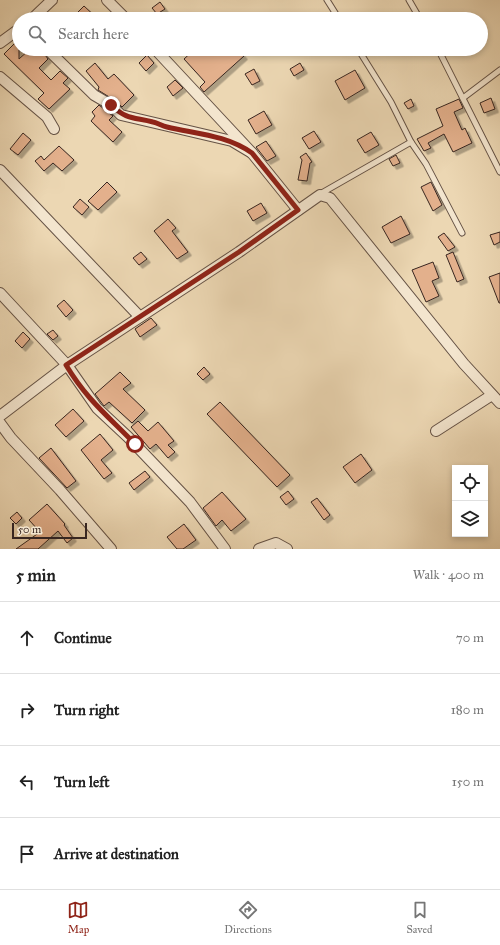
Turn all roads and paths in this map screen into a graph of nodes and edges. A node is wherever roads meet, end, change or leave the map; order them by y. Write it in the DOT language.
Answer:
graph roads {
  1 [pos="52,0"];
  2 [pos="107,0"];
  3 [pos="327,0"];
  4 [pos="409,0"];
  5 [pos="39,12"];
  6 [pos="119,12"];
  7 [pos="335,12"];
  8 [pos="416,12"];
  9 [pos="12,34"];
  10 [pos="0,43"];
  11 [pos="54,56"];
  12 [pos="162,56"];
  13 [pos="362,56"];
  14 [pos="442,56"];
  15 [pos="500,70"];
  16 [pos="0,77"];
  17 [pos="463,98"];
  18 [pos="54,129"];
  19 [pos="411,142"];
  20 [pos="252,153"];
  21 [pos="0,170"];
  22 [pos="500,172"];
  23 [pos="315,197"];
  24 [pos="298,210"];
  25 [pos="462,233"];
  26 [pos="0,293"];
  27 [pos="140,317"];
  28 [pos="66,365"];
  29 [pos="492,395"];
  30 [pos="500,403"];
  31 [pos="0,416"];
  32 [pos="0,423"];
  33 [pos="436,431"];
  34 [pos="111,549"];
  35 [pos="225,549"];
  36 [pos="260,549"];
  37 [pos="287,549"];
  1 -- 5 [label="street"];
  2 -- 6 [label="street"];
  3 -- 7 [label="lane"];
  4 -- 8 [label="lane"];
  9 -- 10 [label="street"];
  11 -- 20 [label="street"];
  12 -- 20 [label="street"];
  13 -- 19 [label="lane"];
  14 -- 17 [label="lane"];
  15 -- 17 [label="lane"];
  16 -- 18 [label="street"];
  17 -- 22 [label="lane"];
  19 -- 23 [label="lane"];
  19 -- 25 [label="lane"];
  20 -- 24 [label="street"];
  21 -- 27 [label="street"];
  23 -- 24 [label="street"];
  23 -- 29 [label="street"];
  24 -- 27 [label="street"];
  26 -- 28 [label="street"];
  27 -- 28 [label="street"];
  28 -- 31 [label="street"];
  28 -- 35 [label="street"];
  29 -- 30 [label="street"];
  29 -- 33 [label="street"];
  32 -- 34 [label="street"];
  36 -- 37 [label="street"];
}
